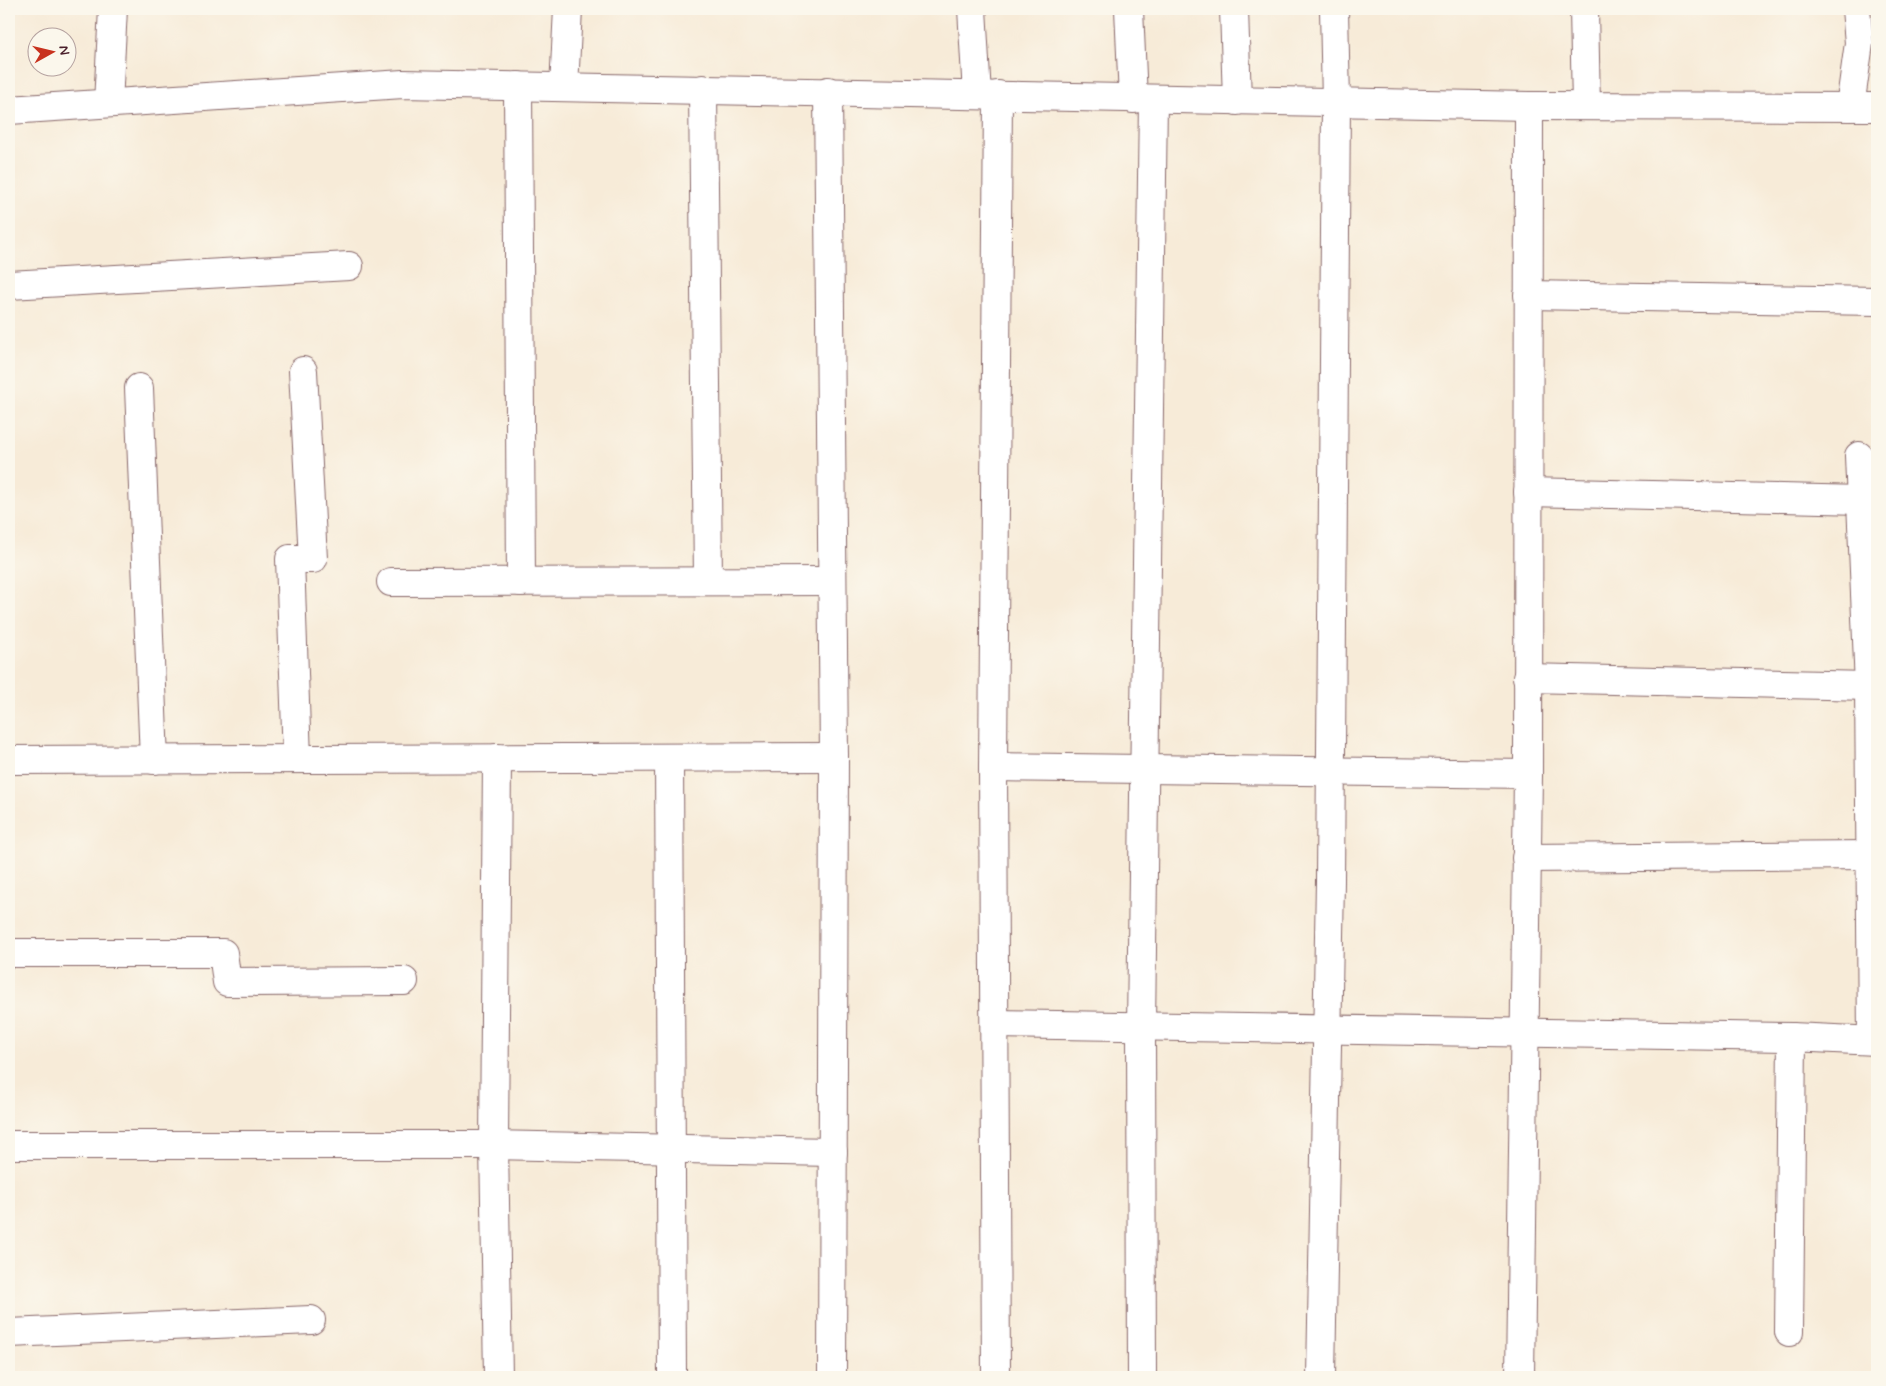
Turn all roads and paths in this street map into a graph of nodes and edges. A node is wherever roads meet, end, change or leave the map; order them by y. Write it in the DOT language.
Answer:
graph roads {
  1 [pos="113,9"];
  2 [pos="568,9"];
  3 [pos="972,9"];
  4 [pos="1129,9"];
  5 [pos="1234,9"];
  6 [pos="1334,9"];
  7 [pos="1584,9"];
  8 [pos="1856,9"];
  9 [pos="518,86"];
  10 [pos="564,87"];
  11 [pos="703,89"];
  12 [pos="828,91"];
  13 [pos="988,95"];
  14 [pos="1143,99"];
  15 [pos="1237,101"];
  16 [pos="1336,102"];
  17 [pos="108,103"];
  18 [pos="1529,106"];
  19 [pos="1586,106"];
  20 [pos="1850,107"];
  21 [pos="1877,107"];
  22 [pos="9,110"];
  23 [pos="349,266"];
  24 [pos="9,285"];
  25 [pos="1528,295"];
  26 [pos="1877,301"];
  27 [pos="303,371"];
  28 [pos="139,388"];
  29 [pos="1859,456"];
  30 [pos="1528,492"];
  31 [pos="1861,500"];
  32 [pos="708,581"];
  33 [pos="832,581"];
  34 [pos="391,582"];
  35 [pos="521,582"];
  36 [pos="1527,678"];
  37 [pos="1869,686"];
  38 [pos="834,757"];
  39 [pos="497,758"];
  40 [pos="669,758"];
  41 [pos="297,759"];
  42 [pos="9,760"];
  43 [pos="154,760"];
  44 [pos="993,767"];
  45 [pos="1146,769"];
  46 [pos="1332,771"];
  47 [pos="1528,774"];
  48 [pos="1871,855"];
  49 [pos="1526,858"];
  50 [pos="9,954"];
  51 [pos="404,981"];
  52 [pos="996,1024"];
  53 [pos="1141,1027"];
  54 [pos="1327,1030"];
  55 [pos="1526,1034"];
  56 [pos="1792,1037"];
  57 [pos="1875,1040"];
  58 [pos="9,1145"];
  59 [pos="494,1145"];
  60 [pos="671,1149"];
  61 [pos="833,1152"];
  62 [pos="310,1320"];
  63 [pos="1789,1332"];
  64 [pos="9,1333"];
  65 [pos="498,1377"];
  66 [pos="672,1377"];
  67 [pos="832,1377"];
  68 [pos="996,1377"];
  69 [pos="1142,1377"];
  70 [pos="1321,1377"];
  71 [pos="1520,1377"];
  1 -- 17 [label="street"];
  2 -- 10 [label="street"];
  3 -- 13 [label="street"];
  4 -- 14 [label="street"];
  5 -- 15 [label="street"];
  6 -- 16 [label="street"];
  7 -- 19 [label="street"];
  8 -- 20 [label="street"];
  9 -- 10 [label="street"];
  9 -- 17 [label="street"];
  9 -- 35 [label="street"];
  10 -- 11 [label="street"];
  11 -- 12 [label="street"];
  11 -- 32 [label="street"];
  12 -- 13 [label="street"];
  12 -- 33 [label="street"];
  13 -- 14 [label="street"];
  13 -- 44 [label="street"];
  14 -- 15 [label="street"];
  14 -- 45 [label="street"];
  15 -- 16 [label="street"];
  16 -- 18 [label="street"];
  16 -- 46 [label="street"];
  17 -- 22 [label="street"];
  18 -- 19 [label="street"];
  18 -- 25 [label="street"];
  19 -- 20 [label="street"];
  20 -- 21 [label="street"];
  23 -- 24 [label="street"];
  25 -- 26 [label="street"];
  25 -- 30 [label="street"];
  27 -- 41 [label="street"];
  28 -- 43 [label="street"];
  29 -- 31 [label="street"];
  30 -- 31 [label="street"];
  30 -- 36 [label="street"];
  31 -- 37 [label="street"];
  32 -- 33 [label="street"];
  32 -- 35 [label="street"];
  33 -- 38 [label="street"];
  34 -- 35 [label="street"];
  36 -- 37 [label="street"];
  36 -- 47 [label="street"];
  37 -- 48 [label="street"];
  38 -- 40 [label="street"];
  38 -- 61 [label="street"];
  39 -- 40 [label="street"];
  39 -- 41 [label="street"];
  39 -- 59 [label="street"];
  40 -- 60 [label="street"];
  41 -- 43 [label="street"];
  42 -- 43 [label="street"];
  44 -- 45 [label="street"];
  44 -- 52 [label="street"];
  45 -- 46 [label="street"];
  45 -- 53 [label="street"];
  46 -- 47 [label="street"];
  46 -- 54 [label="street"];
  47 -- 49 [label="street"];
  48 -- 49 [label="street"];
  48 -- 57 [label="street"];
  49 -- 55 [label="street"];
  50 -- 51 [label="street"];
  52 -- 53 [label="street"];
  52 -- 68 [label="street"];
  53 -- 54 [label="street"];
  53 -- 69 [label="street"];
  54 -- 55 [label="street"];
  54 -- 70 [label="street"];
  55 -- 56 [label="street"];
  55 -- 71 [label="street"];
  56 -- 57 [label="street"];
  56 -- 63 [label="street"];
  58 -- 59 [label="street"];
  59 -- 60 [label="street"];
  59 -- 65 [label="street"];
  60 -- 61 [label="street"];
  60 -- 66 [label="street"];
  61 -- 67 [label="street"];
  62 -- 64 [label="street"];
}
